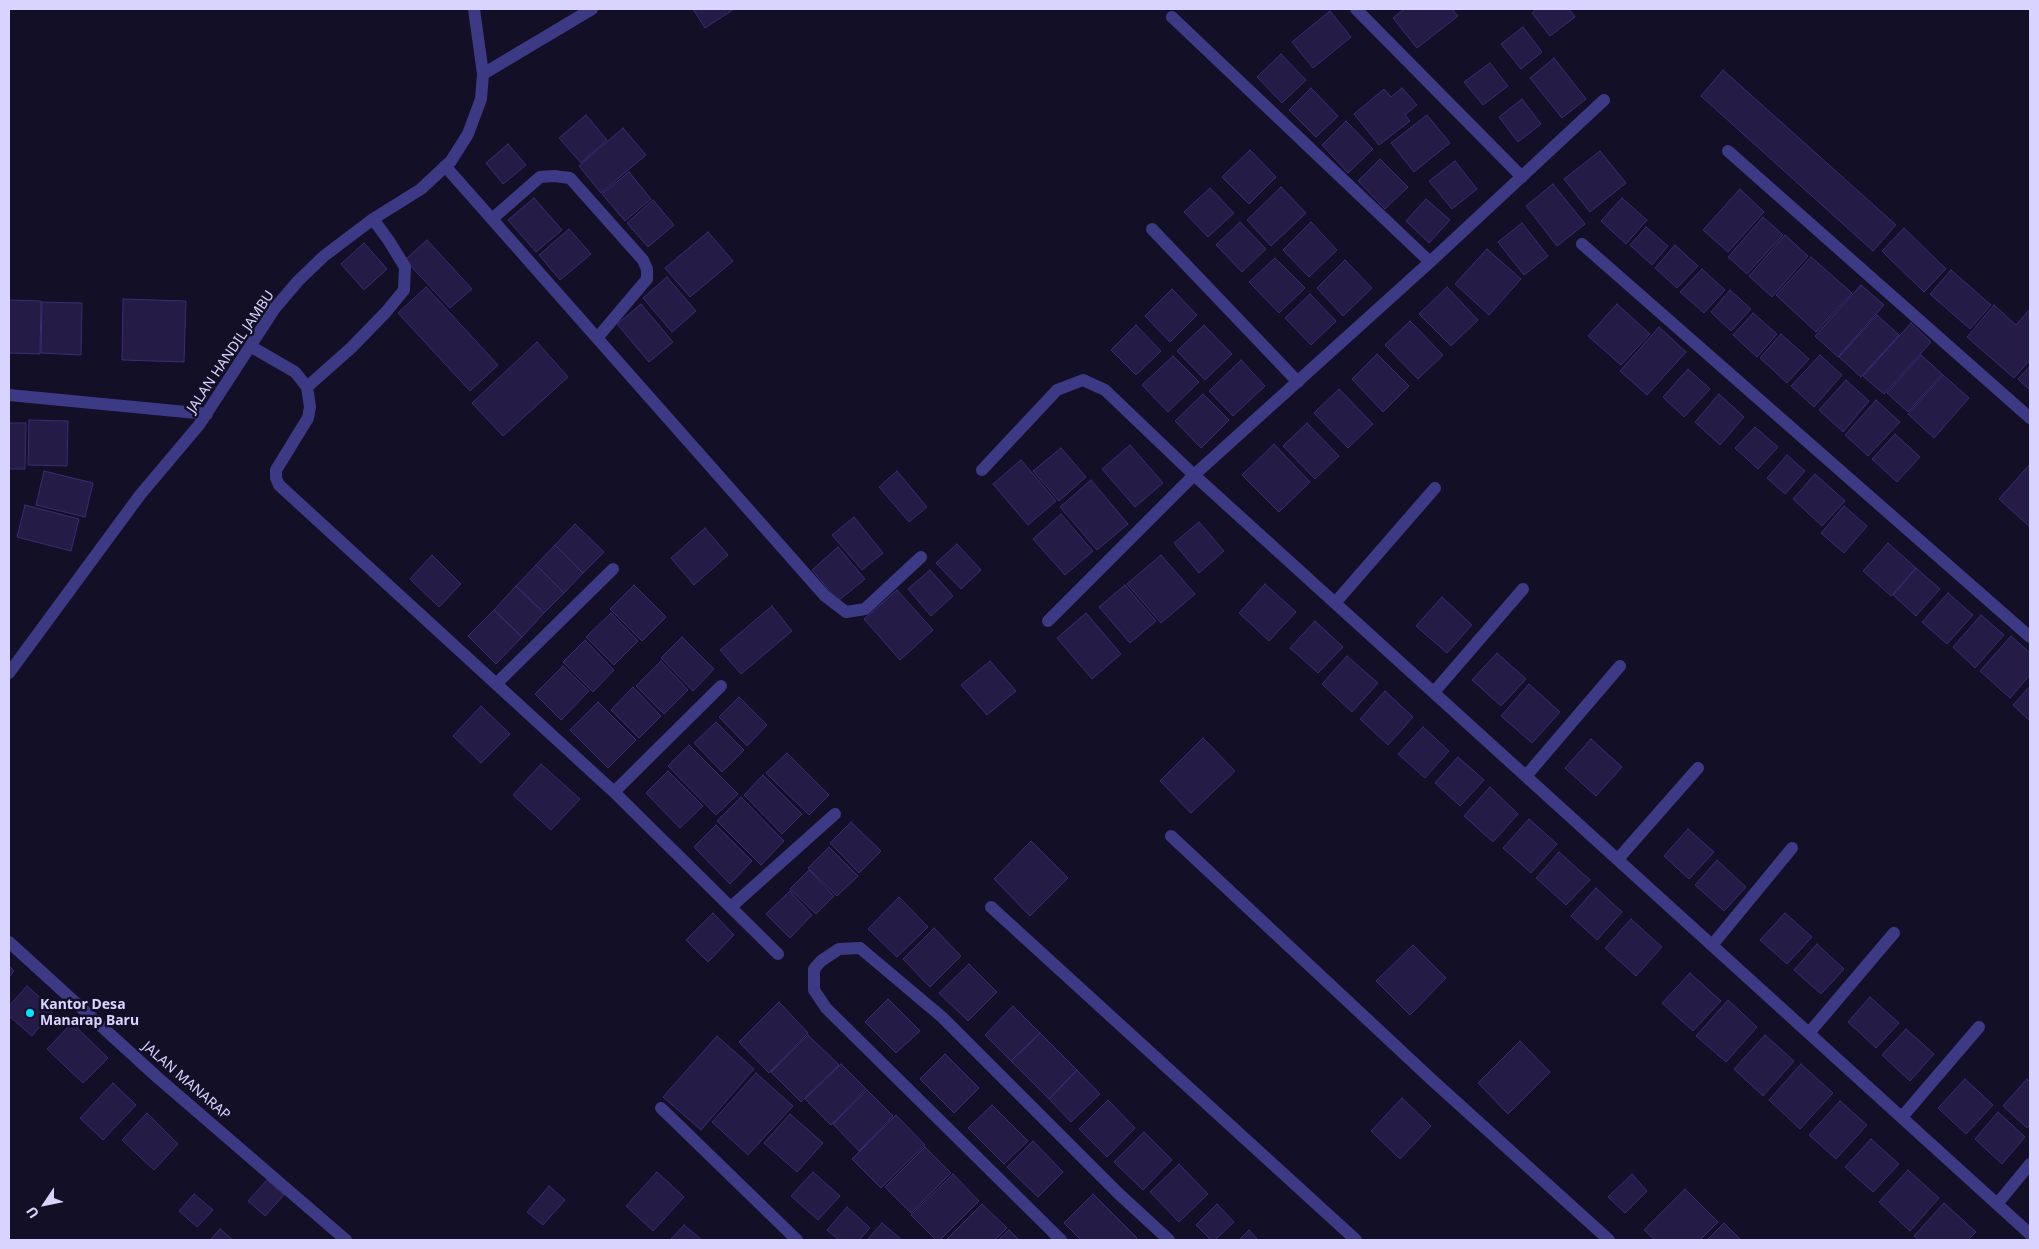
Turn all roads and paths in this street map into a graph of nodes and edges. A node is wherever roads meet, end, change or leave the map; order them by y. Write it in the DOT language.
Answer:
graph roads {
  1 [pos="474,9"];
  2 [pos="592,9"];
  3 [pos="1356,9"];
  4 [pos="1172,16"];
  5 [pos="483,74"];
  6 [pos="1604,100"];
  7 [pos="1728,151"];
  8 [pos="445,166"];
  9 [pos="1522,177"];
  10 [pos="373,219"];
  11 [pos="492,219"];
  12 [pos="1152,228"];
  13 [pos="1582,244"];
  14 [pos="1430,262"];
  15 [pos="598,337"];
  16 [pos="250,346"];
  17 [pos="1298,382"];
  18 [pos="307,387"];
  19 [pos="9,395"];
  20 [pos="207,414"];
  21 [pos="2030,418"];
  22 [pos="982,470"];
  23 [pos="1194,475"];
  24 [pos="1435,488"];
  25 [pos="921,557"];
  26 [pos="614,569"];
  27 [pos="1523,589"];
  28 [pos="1335,603"];
  29 [pos="1048,621"];
  30 [pos="2030,637"];
  31 [pos="1620,666"];
  32 [pos="9,673"];
  33 [pos="496,684"];
  34 [pos="721,686"];
  35 [pos="1434,692"];
  36 [pos="1698,768"];
  37 [pos="1526,776"];
  38 [pos="614,792"];
  39 [pos="835,814"];
  40 [pos="1171,836"];
  41 [pos="1792,848"];
  42 [pos="1618,859"];
  43 [pos="732,906"];
  44 [pos="991,908"];
  45 [pos="1894,933"];
  46 [pos="9,942"];
  47 [pos="1713,944"];
  48 [pos="778,954"];
  49 [pos="1979,1027"];
  50 [pos="1810,1033"];
  51 [pos="661,1108"];
  52 [pos="1902,1118"];
  53 [pos="2030,1164"];
  54 [pos="1997,1204"];
  55 [pos="2030,1234"];
  56 [pos="346,1240"];
  57 [pos="797,1240"];
  58 [pos="1061,1240"];
  59 [pos="1169,1240"];
  60 [pos="1356,1240"];
  61 [pos="1609,1240"];
  1 -- 5 [label="street, JALAN HANDIL JAMBU"];
  2 -- 5 [label="street"];
  3 -- 9 [label="street"];
  4 -- 14 [label="street"];
  5 -- 8 [label="street, JALAN HANDIL JAMBU"];
  6 -- 9 [label="street"];
  7 -- 21 [label="street"];
  8 -- 10 [label="street, JALAN HANDIL JAMBU"];
  8 -- 11 [label="street"];
  9 -- 14 [label="street"];
  10 -- 16 [label="street, JALAN HANDIL JAMBU"];
  10 -- 18 [label="street"];
  11 -- 15 [label="street"];
  11 -- 15 [label="street"];
  12 -- 17 [label="street"];
  13 -- 30 [label="street"];
  14 -- 17 [label="street"];
  15 -- 25 [label="street"];
  16 -- 18 [label="street"];
  16 -- 20 [label="street, JALAN HANDIL JAMBU"];
  17 -- 23 [label="street"];
  18 -- 33 [label="street"];
  19 -- 20 [label="street"];
  20 -- 32 [label="street, JALAN HANDIL JAMBU"];
  22 -- 23 [label="street"];
  23 -- 28 [label="street"];
  23 -- 29 [label="street"];
  24 -- 28 [label="street"];
  26 -- 33 [label="street"];
  27 -- 35 [label="street"];
  28 -- 35 [label="street"];
  31 -- 37 [label="street"];
  33 -- 38 [label="street"];
  34 -- 38 [label="street"];
  35 -- 37 [label="street"];
  36 -- 42 [label="street"];
  37 -- 42 [label="street"];
  38 -- 43 [label="street"];
  39 -- 43 [label="street"];
  40 -- 61 [label="street"];
  41 -- 47 [label="street"];
  42 -- 47 [label="street"];
  43 -- 48 [label="street"];
  44 -- 60 [label="street"];
  45 -- 50 [label="street"];
  46 -- 56 [label="street, JALAN MANARAP"];
  47 -- 50 [label="street"];
  49 -- 52 [label="street"];
  50 -- 52 [label="street"];
  51 -- 57 [label="street"];
  52 -- 54 [label="street"];
  53 -- 54 [label="street"];
  54 -- 55 [label="street"];
  58 -- 59 [label="street"];
}
